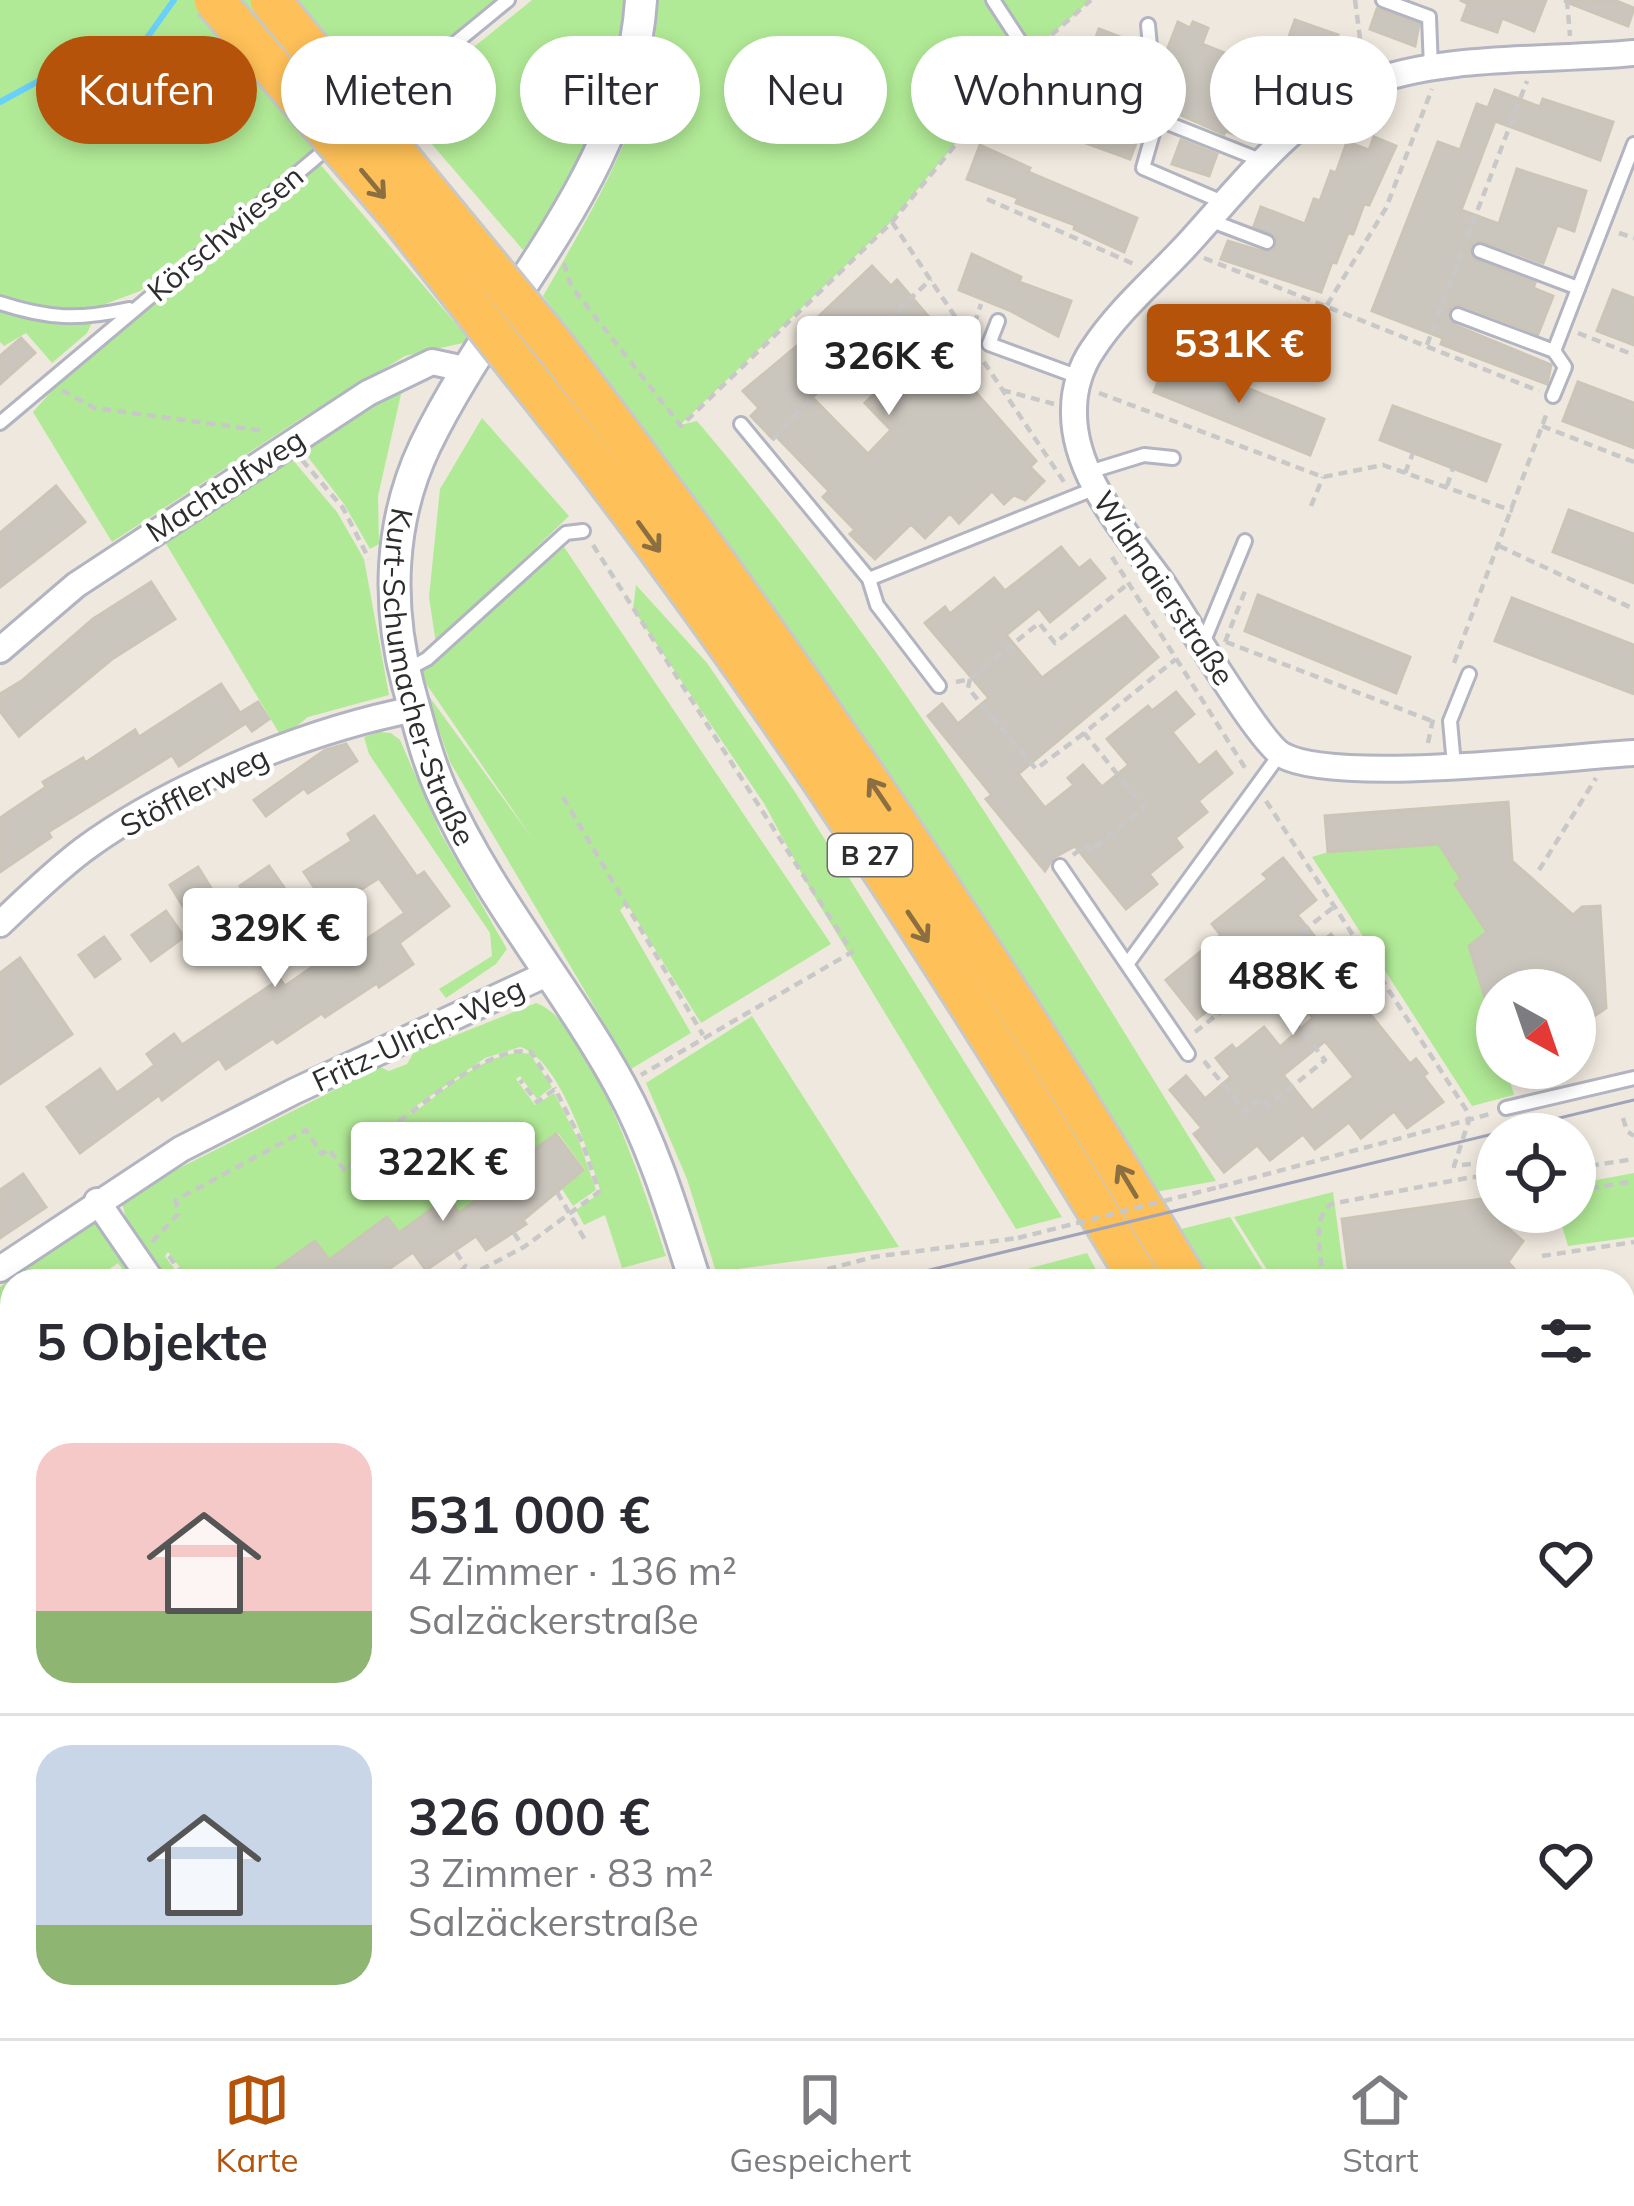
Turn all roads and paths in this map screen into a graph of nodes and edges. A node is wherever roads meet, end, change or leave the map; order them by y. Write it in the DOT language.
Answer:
graph roads {
  1 [pos="214,0"];
  2 [pos="270,0"];
  3 [pos="508,0"];
  4 [pos="640,0"];
  5 [pos="993,0"];
  6 [pos="1091,0"];
  7 [pos="1355,0"];
  8 [pos="1383,0"];
  9 [pos="1567,0"];
  10 [pos="1148,25"];
  11 [pos="1017,36"];
  12 [pos="1050,36"];
  13 [pos="1149,36"];
  14 [pos="1360,36"];
  15 [pos="1634,53"];
  16 [pos="1572,59"];
  17 [pos="1534,61"];
  18 [pos="1436,67"];
  19 [pos="1397,77"];
  20 [pos="1186,130"];
  21 [pos="956,144"];
  22 [pos="1150,144"];
  23 [pos="1283,144"];
  24 [pos="1634,144"];
  25 [pos="1264,161"];
  26 [pos="987,199"];
  27 [pos="1217,212"];
  28 [pos="562,223"];
  29 [pos="1267,242"];
  30 [pos="1182,250"];
  31 [pos="1480,251"];
  32 [pos="1160,273"];
  33 [pos="931,278"];
  34 [pos="1579,288"];
  35 [pos="0,303"];
  36 [pos="982,304"];
  37 [pos="1327,304"];
  38 [pos="136,307"];
  39 [pos="1457,314"];
  40 [pos="998,321"];
  41 [pos="1563,328"];
  42 [pos="969,339"];
  43 [pos="1427,345"];
  44 [pos="1554,351"];
  45 [pos="1634,355"];
  46 [pos="469,370"];
  47 [pos="1079,377"];
  48 [pos="1002,390"];
  49 [pos="1553,397"];
  50 [pos="75,399"];
  51 [pos="1073,410"];
  52 [pos="0,423"];
  53 [pos="741,424"];
  54 [pos="1542,426"];
  55 [pos="279,437"];
  56 [pos="762,450"];
  57 [pos="1413,453"];
  58 [pos="1173,458"];
  59 [pos="1634,462"];
  60 [pos="1453,468"];
  61 [pos="1405,472"];
  62 [pos="1323,477"];
  63 [pos="1092,481"];
  64 [pos="1447,487"];
  65 [pos="1311,506"];
  66 [pos="1513,511"];
  67 [pos="583,531"];
  68 [pos="1245,541"];
  69 [pos="1499,546"];
  70 [pos="1108,550"];
  71 [pos="374,577"];
  72 [pos="868,579"];
  73 [pos="1129,583"];
  74 [pos="1634,609"];
  75 [pos="1467,628"];
  76 [pos="1475,632"];
  77 [pos="1215,642"];
  78 [pos="0,650"];
  79 [pos="1176,658"];
  80 [pos="1451,670"];
  81 [pos="405,671"];
  82 [pos="1468,674"];
  83 [pos="939,686"];
  84 [pos="415,709"];
  85 [pos="1435,713"];
  86 [pos="1432,722"];
  87 [pos="1084,733"];
  88 [pos="1634,753"];
  89 [pos="1280,754"];
  90 [pos="1454,765"];
  91 [pos="1424,766"];
  92 [pos="1610,770"];
  93 [pos="1256,787"];
  94 [pos="563,797"];
  95 [pos="1060,866"];
  96 [pos="1539,870"];
  97 [pos="1335,906"];
  98 [pos="0,924"];
  99 [pos="1128,964"];
  100 [pos="551,971"];
  101 [pos="1262,980"];
  102 [pos="703,1036"];
  103 [pos="1184,1049"];
  104 [pos="1634,1078"];
  105 [pos="520,1080"];
  106 [pos="621,1087"];
  107 [pos="555,1088"];
  108 [pos="1507,1108"];
  109 [pos="1469,1120"];
  110 [pos="1634,1121"];
  111 [pos="1634,1136"];
  112 [pos="1634,1159"];
  113 [pos="1476,1163"];
  114 [pos="1596,1165"];
  115 [pos="1476,1178"];
  116 [pos="1634,1181"];
  117 [pos="1596,1187"];
  118 [pos="557,1192"];
  119 [pos="97,1201"];
  120 [pos="571,1211"];
  121 [pos="514,1233"];
  122 [pos="585,1240"];
  123 [pos="1634,1242"];
  124 [pos="523,1246"];
  125 [pos="143,1250"];
  126 [pos="456,1252"];
  127 [pos="169,1256"];
  128 [pos="1542,1256"];
  129 [pos="466,1267"];
  130 [pos="0,1269"];
  131 [pos="144,1269"];
  132 [pos="178,1269"];
  133 [pos="463,1269"];
  134 [pos="483,1269"];
  135 [pos="690,1269"];
  136 [pos="828,1269"];
  137 [pos="1133,1269"];
  138 [pos="1180,1269"];
  139 [pos="1322,1269"];
  1 -- 137 [label="highway, B 27, one-way, bridge"];
  138 -- 2 [label="highway, B 27, one-way, bridge"];
  3 -- 38 [label="lane, Körschwiesen"];
  4 -- 28 [label="street, Kurt-Schumacher-Straße"];
  5 -- 11 [label="lane"];
  6 -- 12 [label="path"];
  7 -- 14 [label="path"];
  8 -- 18 [label="lane"];
  9 -- 16 [label="path"];
  10 -- 13 [label="lane"];
  15 -- 16 [label="street"];
  16 -- 17 [label="street"];
  17 -- 18 [label="street"];
  17 -- 43 [label="path"];
  18 -- 19 [label="street"];
  18 -- 37 [label="path"];
  20 -- 25 [label="lane"];
  21 -- 28 [label="path"];
  22 -- 27 [label="lane"];
  23 -- 25 [label="street"];
  24 -- 34 [label="lane"];
  25 -- 27 [label="street"];
  26 -- 32 [label="path"];
  27 -- 29 [label="lane"];
  27 -- 30 [label="street"];
  28 -- 46 [label="street, Kurt-Schumacher-Straße"];
  30 -- 32 [label="street"];
  30 -- 37 [label="path"];
  31 -- 34 [label="lane"];
  32 -- 47 [label="street"];
  33 -- 56 [label="path"];
  34 -- 41 [label="lane"];
  35 -- 38 [label="lane"];
  36 -- 42 [label="path"];
  37 -- 43 [label="path"];
  38 -- 52 [label="lane, Körschwiesen"];
  39 -- 44 [label="lane"];
  40 -- 47 [label="lane"];
  41 -- 44 [label="lane"];
  41 -- 45 [label="path"];
  43 -- 49 [label="path"];
  44 -- 49 [label="lane"];
  46 -- 55 [label="street, Machtolfweg"];
  46 -- 81 [label="street, Kurt-Schumacher-Straße"];
  47 -- 51 [label="street"];
  47 -- 62 [label="path"];
  48 -- 51 [label="path"];
  49 -- 54 [label="path"];
  50 -- 55 [label="path"];
  51 -- 63 [label="street, Widmaierstraße"];
  53 -- 56 [label="lane"];
  54 -- 59 [label="path"];
  54 -- 66 [label="path"];
  55 -- 71 [label="path"];
  55 -- 78 [label="street, Machtolfweg"];
  56 -- 72 [label="lane"];
  57 -- 61 [label="path"];
  58 -- 63 [label="lane"];
  60 -- 64 [label="path"];
  61 -- 62 [label="path"];
  61 -- 64 [label="path"];
  62 -- 65 [label="path"];
  63 -- 72 [label="lane"];
  63 -- 77 [label="street, Widmaierstraße"];
  64 -- 66 [label="path"];
  66 -- 69 [label="path"];
  67 -- 81 [label="lane"];
  67 -- 102 [label="path"];
  68 -- 77 [label="lane"];
  69 -- 74 [label="path"];
  69 -- 75 [label="path"];
  70 -- 73 [label="path"];
  72 -- 83 [label="lane"];
  73 -- 79 [label="path"];
  73 -- 87 [label="path"];
  75 -- 76 [label="path"];
  75 -- 80 [label="path"];
  77 -- 86 [label="path"];
  77 -- 89 [label="street, Widmaierstraße"];
  79 -- 87 [label="path"];
  79 -- 93 [label="path"];
  81 -- 84 [label="street, Kurt-Schumacher-Straße"];
  82 -- 90 [label="lane"];
  84 -- 98 [label="street, Stöfflerweg"];
  84 -- 100 [label="street, Kurt-Schumacher-Straße"];
  85 -- 86 [label="path"];
  86 -- 91 [label="path"];
  87 -- 95 [label="path"];
  88 -- 90 [label="street"];
  89 -- 91 [label="street"];
  89 -- 93 [label="lane"];
  90 -- 91 [label="street"];
  92 -- 96 [label="path"];
  93 -- 97 [label="path"];
  93 -- 99 [label="lane"];
  94 -- 102 [label="path"];
  95 -- 99 [label="lane"];
  97 -- 101 [label="path"];
  97 -- 109 [label="path"];
  99 -- 103 [label="lane"];
  100 -- 106 [label="street, Kurt-Schumacher-Straße"];
  100 -- 119 [label="street, Fritz-Ulrich-Weg"];
  101 -- 103 [label="path"];
  101 -- 103 [label="path"];
  102 -- 106 [label="path"];
  104 -- 108 [label="lane"];
  105 -- 107 [label="path"];
  106 -- 135 [label="street, Kurt-Schumacher-Straße"];
  107 -- 120 [label="path"];
  107 -- 125 [label="path"];
  108 -- 109 [label="path"];
  109 -- 113 [label="path"];
  109 -- 136 [label="path, bridge"];
  110 -- 111 [label="path"];
  112 -- 114 [label="path"];
  115 -- 139 [label="path"];
  116 -- 117 [label="path"];
  118 -- 120 [label="path"];
  119 -- 130 [label="street, Fritz-Ulrich-Weg"];
  119 -- 131 [label="street"];
  120 -- 122 [label="path"];
  120 -- 124 [label="path"];
  121 -- 124 [label="path"];
  123 -- 128 [label="path"];
  124 -- 134 [label="path"];
  126 -- 129 [label="path"];
  127 -- 132 [label="path"];
  129 -- 133 [label="path"];
}
